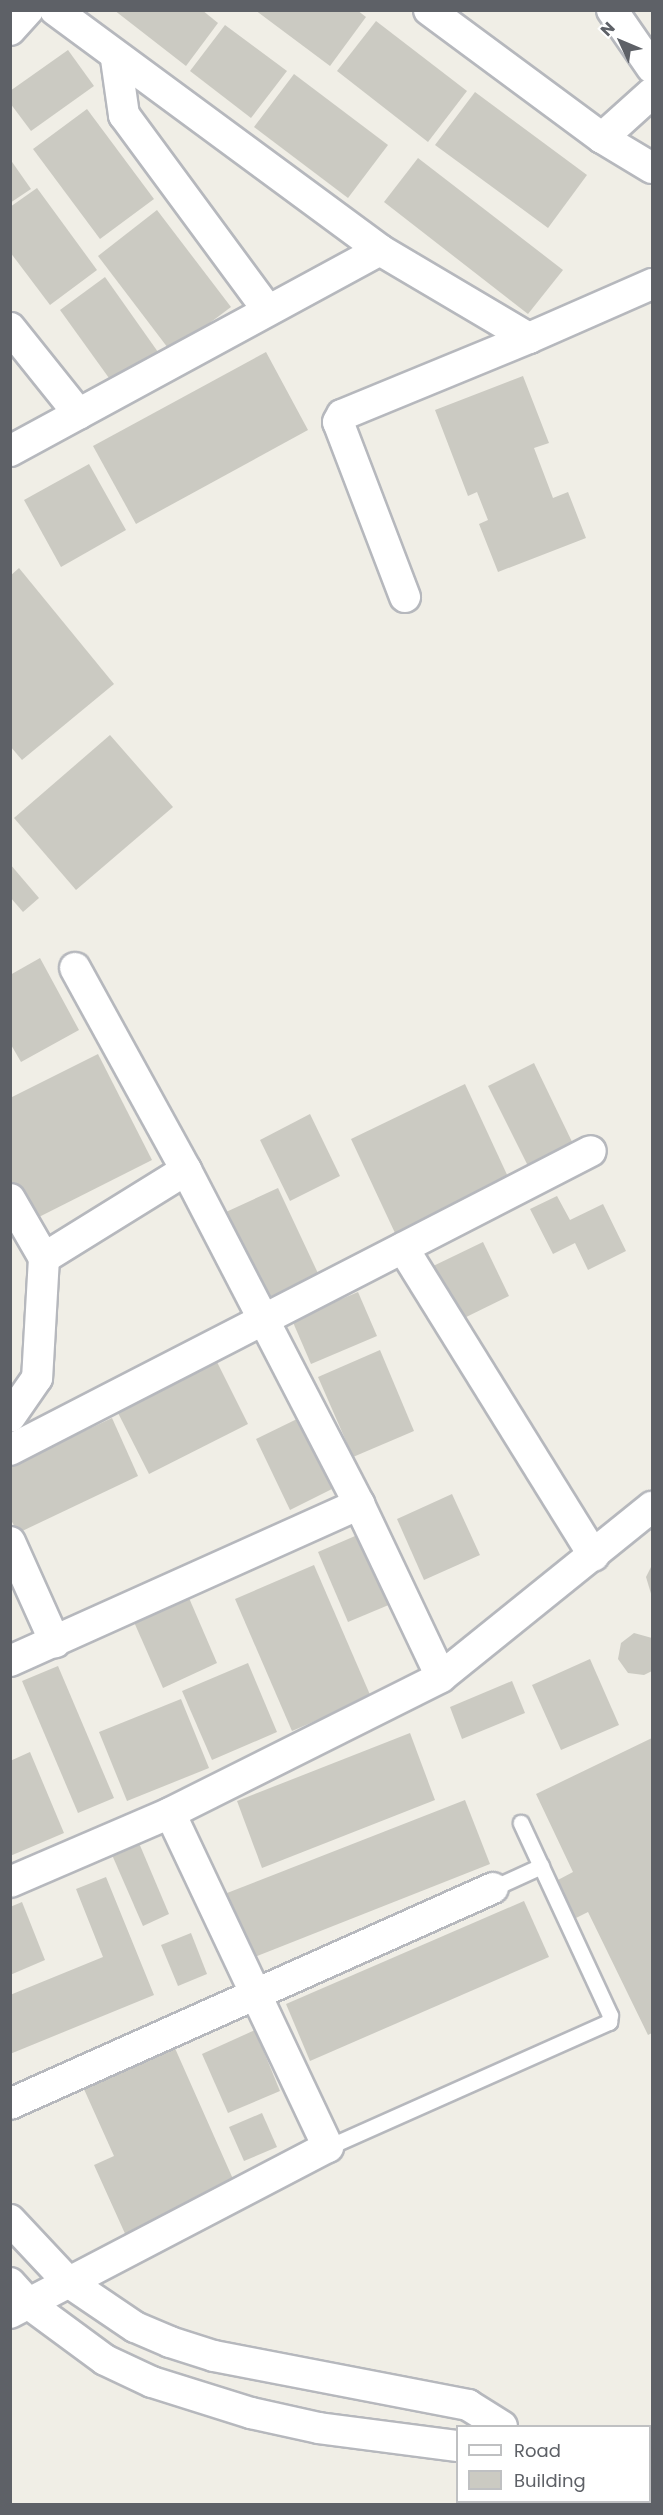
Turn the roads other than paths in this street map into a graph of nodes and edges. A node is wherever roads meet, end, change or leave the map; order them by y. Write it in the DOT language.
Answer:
graph roads {
  1 [pos="28,10"];
  2 [pos="55,10"];
  3 [pos="429,10"];
  4 [pos="612,10"];
  5 [pos="10,30"];
  6 [pos="116,59"];
  7 [pos="652,68"];
  8 [pos="652,93"];
  9 [pos="602,138"];
  10 [pos="652,168"];
  11 [pos="380,250"];
  12 [pos="652,285"];
  13 [pos="268,310"];
  14 [pos="10,328"];
  15 [pos="529,338"];
  16 [pos="79,414"];
  17 [pos="10,451"];
  18 [pos="405,597"];
  19 [pos="75,968"];
  20 [pos="591,1150"];
  21 [pos="186,1170"];
  22 [pos="10,1199"];
  23 [pos="403,1248"];
  24 [pos="44,1258"];
  25 [pos="263,1321"];
  26 [pos="10,1418"];
  27 [pos="10,1450"];
  28 [pos="359,1504"];
  29 [pos="652,1507"];
  30 [pos="10,1542"];
  31 [pos="594,1556"];
  32 [pos="55,1642"];
  33 [pos="10,1661"];
  34 [pos="441,1677"];
  35 [pos="170,1813"];
  36 [pos="521,1823"];
  37 [pos="541,1866"];
  38 [pos="10,1882"];
  39 [pos="494,1887"];
  40 [pos="255,1993"];
  41 [pos="10,2104"];
  42 [pos="328,2147"];
  43 [pos="10,2220"];
  44 [pos="68,2281"];
  45 [pos="17,2300"];
  46 [pos="499,2425"];
  47 [pos="456,2446"];
  1 -- 5 [label="street"];
  2 -- 6 [label="street"];
  3 -- 9 [label="street"];
  4 -- 7 [label="street"];
  6 -- 11 [label="street"];
  6 -- 13 [label="street"];
  8 -- 9 [label="street"];
  9 -- 10 [label="street"];
  11 -- 13 [label="street"];
  11 -- 15 [label="street"];
  12 -- 15 [label="street"];
  13 -- 16 [label="street"];
  14 -- 16 [label="street"];
  15 -- 18 [label="street"];
  16 -- 17 [label="street"];
  19 -- 21 [label="street"];
  20 -- 23 [label="street"];
  21 -- 24 [label="street"];
  21 -- 25 [label="street"];
  22 -- 24 [label="street"];
  23 -- 25 [label="street"];
  23 -- 31 [label="street"];
  24 -- 26 [label="street"];
  25 -- 27 [label="street"];
  25 -- 28 [label="street"];
  28 -- 32 [label="street"];
  28 -- 34 [label="street"];
  29 -- 31 [label="street"];
  30 -- 32 [label="street"];
  31 -- 34 [label="street"];
  32 -- 33 [label="street"];
  34 -- 35 [label="street"];
  35 -- 38 [label="street"];
  35 -- 40 [label="street"];
  36 -- 37 [label="lane"];
  37 -- 39 [label="lane"];
  37 -- 42 [label="lane"];
  39 -- 40 [label="street"];
  40 -- 41 [label="street"];
  40 -- 42 [label="street"];
  42 -- 44 [label="street"];
  43 -- 44 [label="street"];
  44 -- 45 [label="street"];
  44 -- 46 [label="street"];
  45 -- 47 [label="street"];
}
